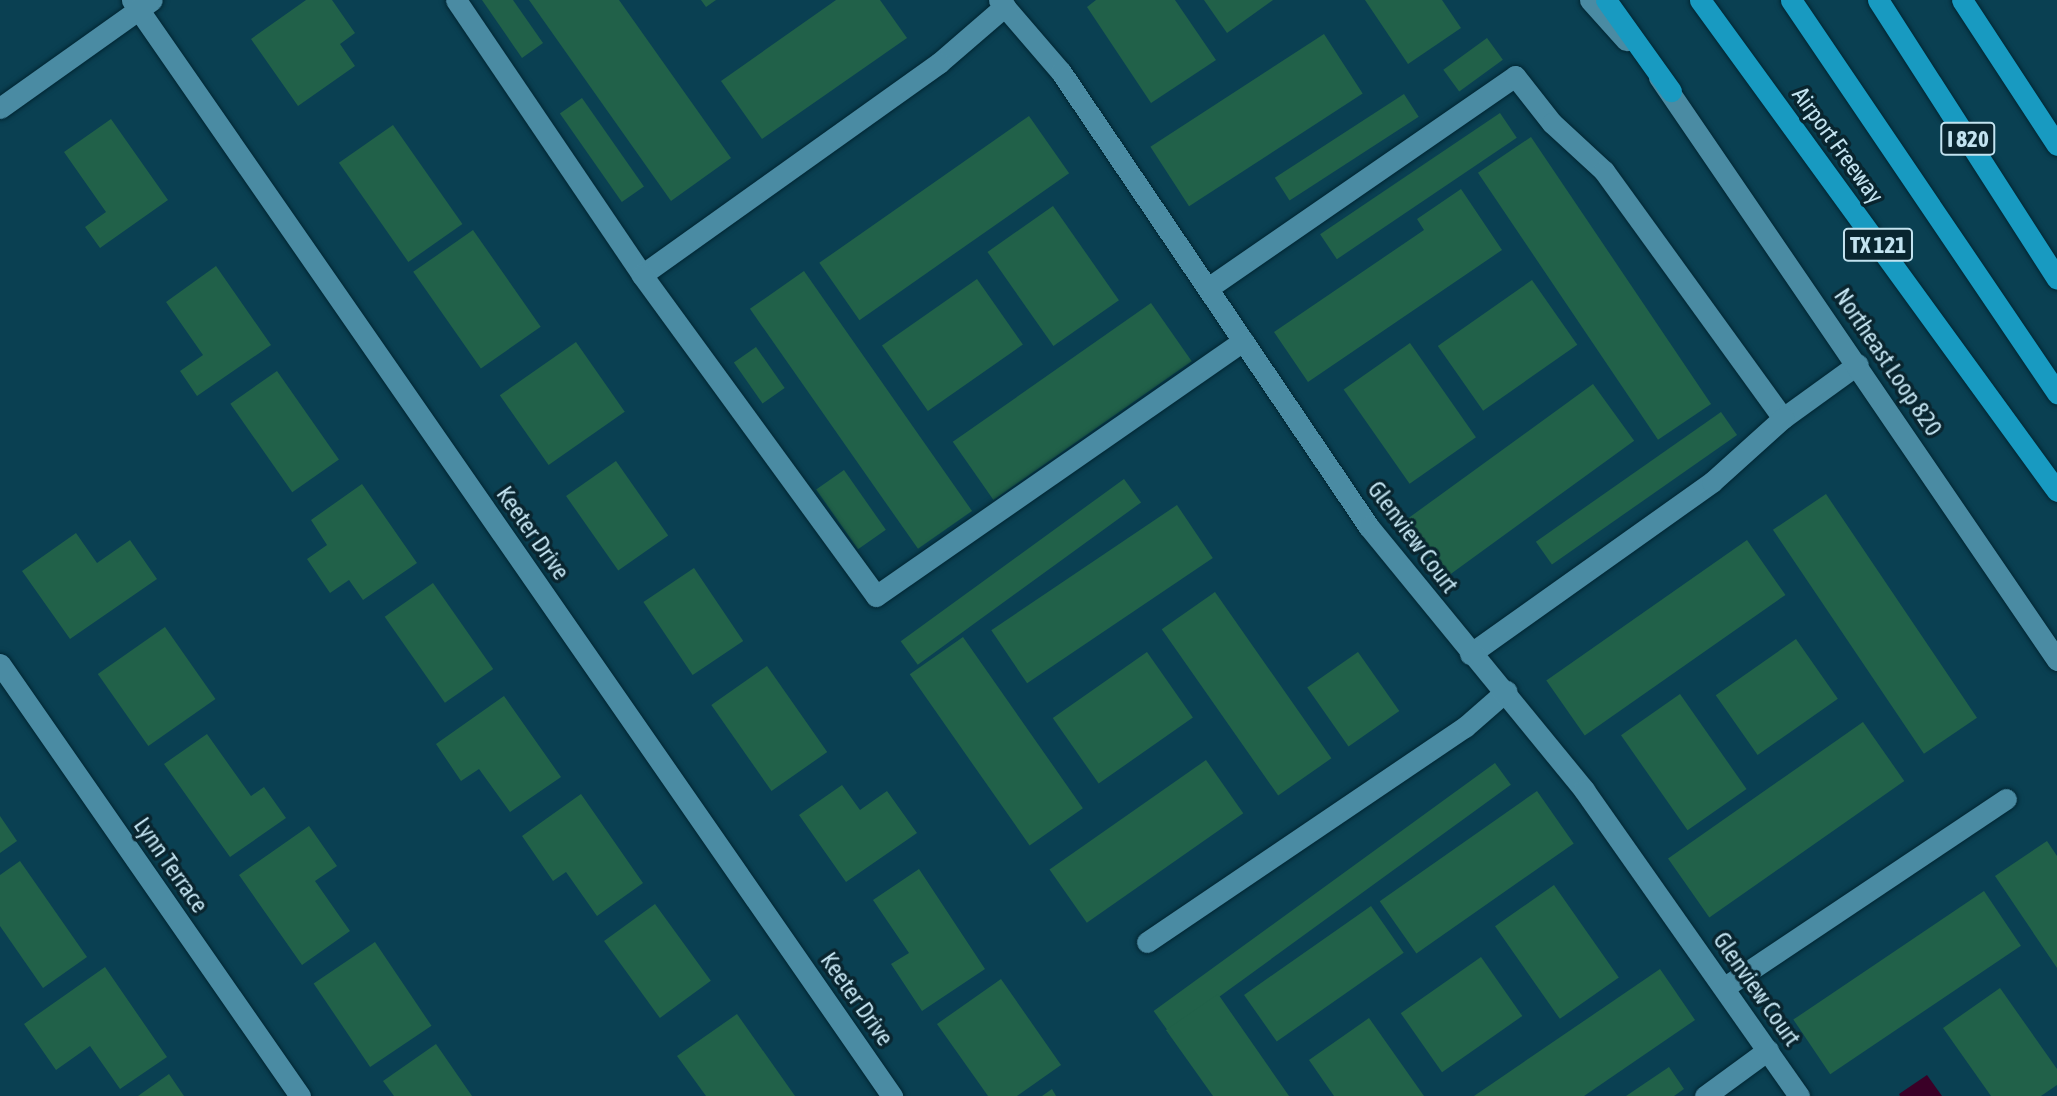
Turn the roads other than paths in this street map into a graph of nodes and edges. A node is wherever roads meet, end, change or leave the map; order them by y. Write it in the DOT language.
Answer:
graph roads {
  1 [pos="456,0"];
  2 [pos="1590,0"];
  3 [pos="1606,0"];
  4 [pos="1700,0"];
  5 [pos="1791,0"];
  6 [pos="1878,0"];
  7 [pos="1962,0"];
  8 [pos="141,3"];
  9 [pos="1002,3"];
  10 [pos="1671,91"];
  11 [pos="0,108"];
  12 [pos="2057,145"];
  13 [pos="642,275"];
  14 [pos="2057,279"];
  15 [pos="1208,288"];
  16 [pos="1243,341"];
  17 [pos="1858,364"];
  18 [pos="2057,393"];
  19 [pos="1783,418"];
  20 [pos="2057,491"];
  21 [pos="1470,654"];
  22 [pos="2057,660"];
  23 [pos="0,664"];
  24 [pos="1506,691"];
  25 [pos="2006,799"];
  26 [pos="1147,942"];
  27 [pos="1725,987"];
  28 [pos="1768,1050"];
  29 [pos="300,1096"];
  30 [pos="892,1096"];
  31 [pos="1705,1096"];
  32 [pos="1799,1096"];
  1 -- 13 [label="street"];
  2 -- 10 [label="street, Northeast Loop 820"];
  3 -- 10 [label="highway"];
  4 -- 20 [label="highway, Airport Freeway / TX 121"];
  5 -- 18 [label="highway"];
  6 -- 14 [label="highway, I 820"];
  7 -- 12 [label="highway"];
  8 -- 11 [label="street"];
  8 -- 30 [label="street, Keeter Drive"];
  9 -- 13 [label="street"];
  9 -- 15 [label="street, Glenview Court"];
  10 -- 17 [label="street, Northeast Loop 820"];
  13 -- 16 [label="street"];
  15 -- 16 [label="street, Glenview Court"];
  15 -- 19 [label="street"];
  16 -- 21 [label="street, Glenview Court"];
  17 -- 19 [label="street"];
  17 -- 22 [label="street, Northeast Loop 820"];
  19 -- 21 [label="street"];
  21 -- 24 [label="street, Glenview Court"];
  23 -- 29 [label="street, Lynn Terrace"];
  24 -- 26 [label="street"];
  24 -- 27 [label="street, Glenview Court"];
  25 -- 27 [label="street"];
  27 -- 28 [label="street, Glenview Court"];
  28 -- 31 [label="street"];
  28 -- 32 [label="street, Glenview Court"];
}
